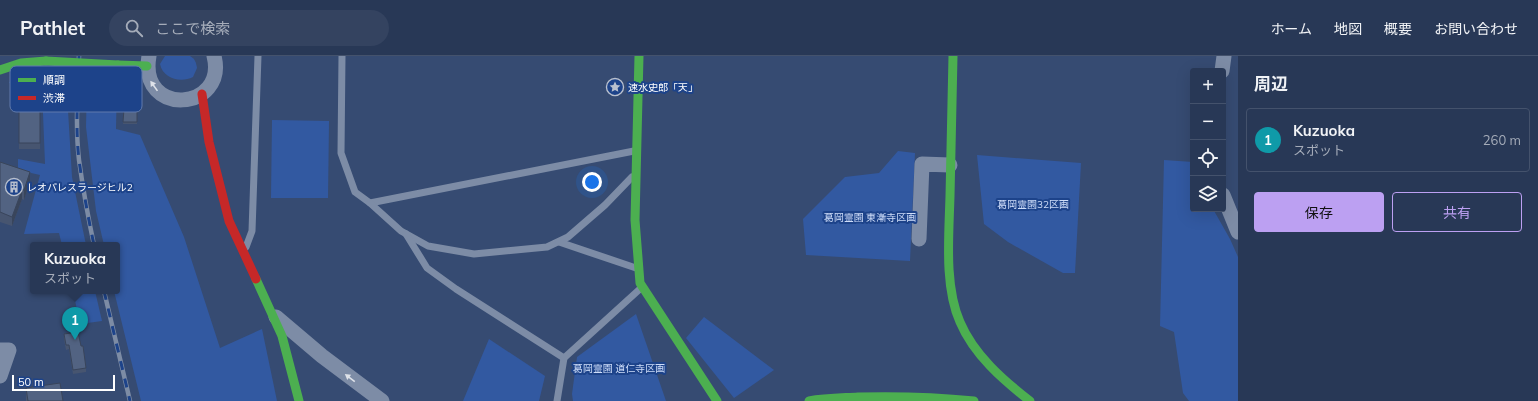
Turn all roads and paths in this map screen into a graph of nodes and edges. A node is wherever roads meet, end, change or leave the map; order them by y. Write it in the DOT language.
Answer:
graph roads {
  1 [pos="214,56"];
  2 [pos="258,56"];
  3 [pos="342,56"];
  4 [pos="639,56"];
  5 [pos="953,56"];
  6 [pos="1224,56"];
  7 [pos="148,61"];
  8 [pos="13,66"];
  9 [pos="10,67"];
  10 [pos="1222,68"];
  11 [pos="0,70"];
  12 [pos="202,94"];
  13 [pos="637,150"];
  14 [pos="950,165"];
  15 [pos="637,172"];
  16 [pos="1226,202"];
  17 [pos="370,203"];
  18 [pos="1237,227"];
  19 [pos="405,233"];
  20 [pos="919,239"];
  21 [pos="558,242"];
  22 [pos="243,253"];
  23 [pos="639,269"];
  24 [pos="643,286"];
  25 [pos="271,314"];
  26 [pos="0,350"];
  27 [pos="564,358"];
  28 [pos="0,376"];
  29 [pos="299,401"];
  30 [pos="382,401"];
  31 [pos="558,401"];
  32 [pos="717,401"];
  33 [pos="809,401"];
  34 [pos="974,401"];
  35 [pos="1030,401"];
  1 -- 12 [label="street"];
  2 -- 22 [label="lane"];
  3 -- 17 [label="lane"];
  4 -- 13 [label="street"];
  5 -- 14 [label="street"];
  6 -- 10 [label="street"];
  7 -- 8 [label="street, bridge"];
  12 -- 7 [label="street, one-way"];
  9 -- 11 [label="street, bridge"];
  12 -- 22 [label="street"];
  13 -- 15 [label="street"];
  13 -- 17 [label="lane"];
  14 -- 20 [label="street"];
  14 -- 35 [label="street"];
  15 -- 21 [label="lane"];
  15 -- 23 [label="street"];
  16 -- 18 [label="street"];
  17 -- 19 [label="lane"];
  19 -- 21 [label="lane"];
  19 -- 27 [label="lane"];
  21 -- 23 [label="lane"];
  22 -- 25 [label="street"];
  23 -- 24 [label="street"];
  24 -- 27 [label="lane"];
  24 -- 32 [label="street"];
  25 -- 29 [label="street"];
  30 -- 25 [label="street, one-way"];
  26 -- 28 [label="street"];
  27 -- 31 [label="lane"];
  33 -- 34 [label="street"];
}
